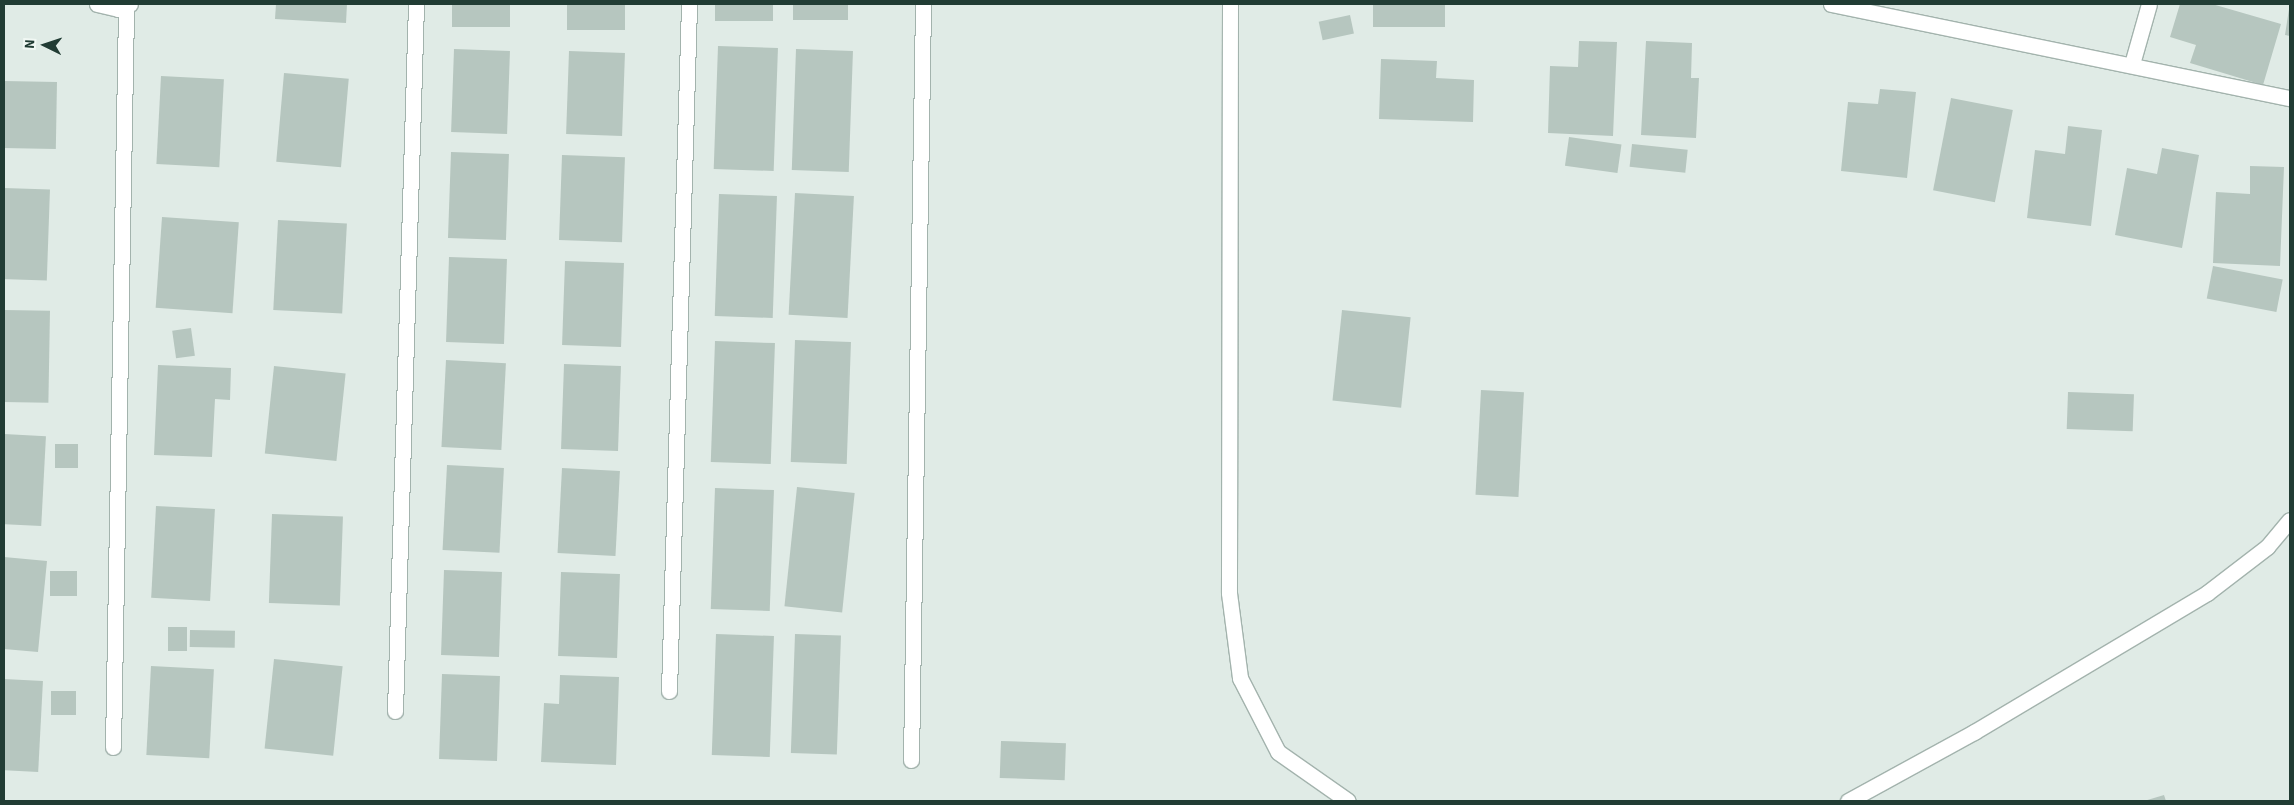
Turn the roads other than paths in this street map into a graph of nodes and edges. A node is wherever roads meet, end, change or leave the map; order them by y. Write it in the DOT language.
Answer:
graph roads {
  1 [pos="96,4"];
  2 [pos="416,4"];
  3 [pos="689,4"];
  4 [pos="923,4"];
  5 [pos="1230,4"];
  6 [pos="1831,4"];
  7 [pos="2150,4"];
  8 [pos="128,5"];
  9 [pos="2132,64"];
  10 [pos="2290,98"];
  11 [pos="2290,520"];
  12 [pos="668,691"];
  13 [pos="395,711"];
  14 [pos="113,747"];
  15 [pos="911,760"];
  16 [pos="1339,800"];
  17 [pos="1848,801"];
  1 -- 8 [label="street"];
  2 -- 13 [label="street"];
  3 -- 12 [label="street"];
  4 -- 15 [label="street"];
  5 -- 16 [label="street"];
  6 -- 9 [label="street"];
  7 -- 9 [label="street"];
  8 -- 14 [label="street"];
  9 -- 10 [label="street"];
  11 -- 17 [label="street"];
}
